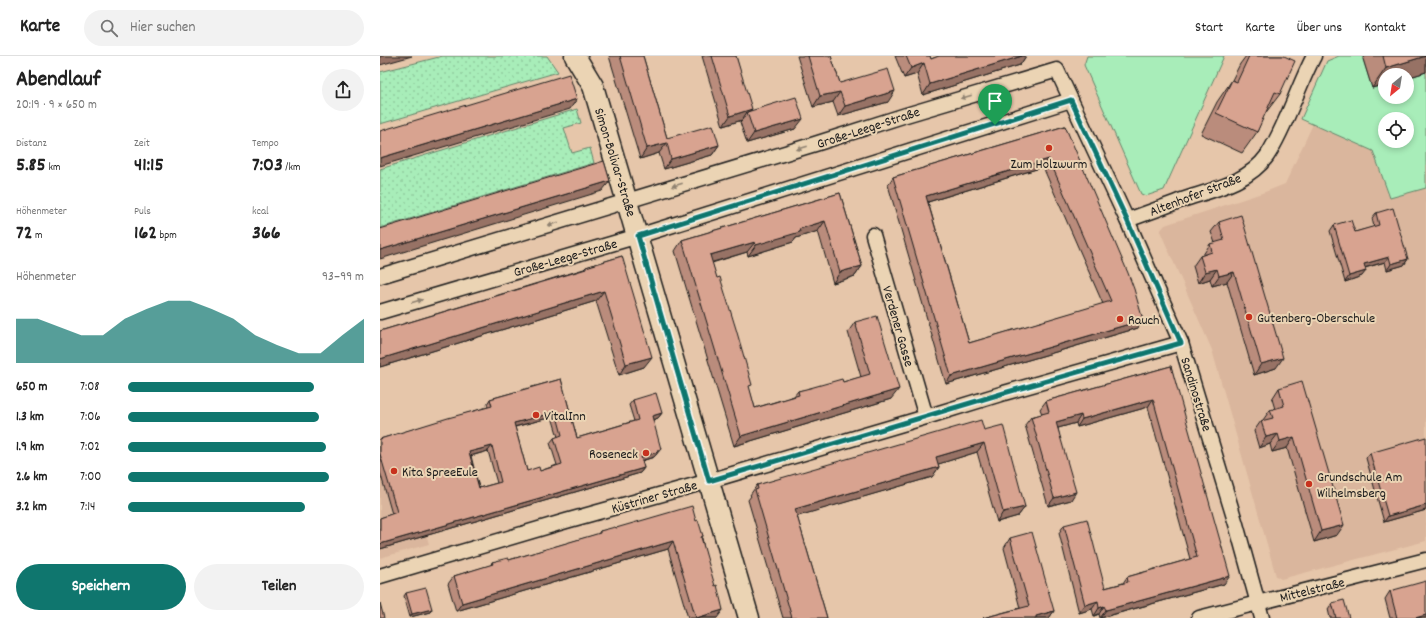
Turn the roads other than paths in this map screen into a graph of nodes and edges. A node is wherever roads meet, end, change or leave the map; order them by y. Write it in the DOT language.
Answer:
graph roads {
  1 [pos="576,56"];
  2 [pos="1314,56"];
  3 [pos="1057,70"];
  4 [pos="1071,100"];
  5 [pos="628,201"];
  6 [pos="1127,220"];
  7 [pos="873,235"];
  8 [pos="638,236"];
  9 [pos="380,276"];
  10 [pos="380,312"];
  11 [pos="1181,343"];
  12 [pos="926,417"];
  13 [pos="709,481"];
  14 [pos="1426,560"];
  15 [pos="380,576"];
  16 [pos="1258,602"];
  17 [pos="749,618"];
  18 [pos="1199,618"];
  19 [pos="1262,618"];
  1 -- 5 [label="street, Simon-Bolivar-Straße"];
  2 -- 6 [label="street, Altenhofer Straße"];
  3 -- 4 [label="street, Sandinostraße"];
  3 -- 5 [label="street, Große-Leege-Straße, one-way"];
  4 -- 6 [label="street, Sandinostraße"];
  4 -- 8 [label="street, Große-Leege-Straße"];
  5 -- 8 [label="street, Simon-Bolivar-Straße"];
  5 -- 9 [label="street, Große-Leege-Straße, one-way"];
  6 -- 11 [label="street, Sandinostraße"];
  7 -- 12 [label="street, Verdener Gasse"];
  10 -- 8 [label="street, Große-Leege-Straße, one-way"];
  8 -- 13 [label="street, Simon-Bolivar-Straße"];
  11 -- 12 [label="street, Küstriner Straße"];
  11 -- 16 [label="street, Sandinostraße"];
  12 -- 13 [label="street, Küstriner Straße"];
  13 -- 15 [label="street, Küstriner Straße"];
  13 -- 17 [label="street, Simon-Bolivar-Straße"];
  14 -- 16 [label="street, Mittelstraße"];
  16 -- 18 [label="street, Mittelstraße"];
  16 -- 19 [label="street, Sandinostraße"];
}
